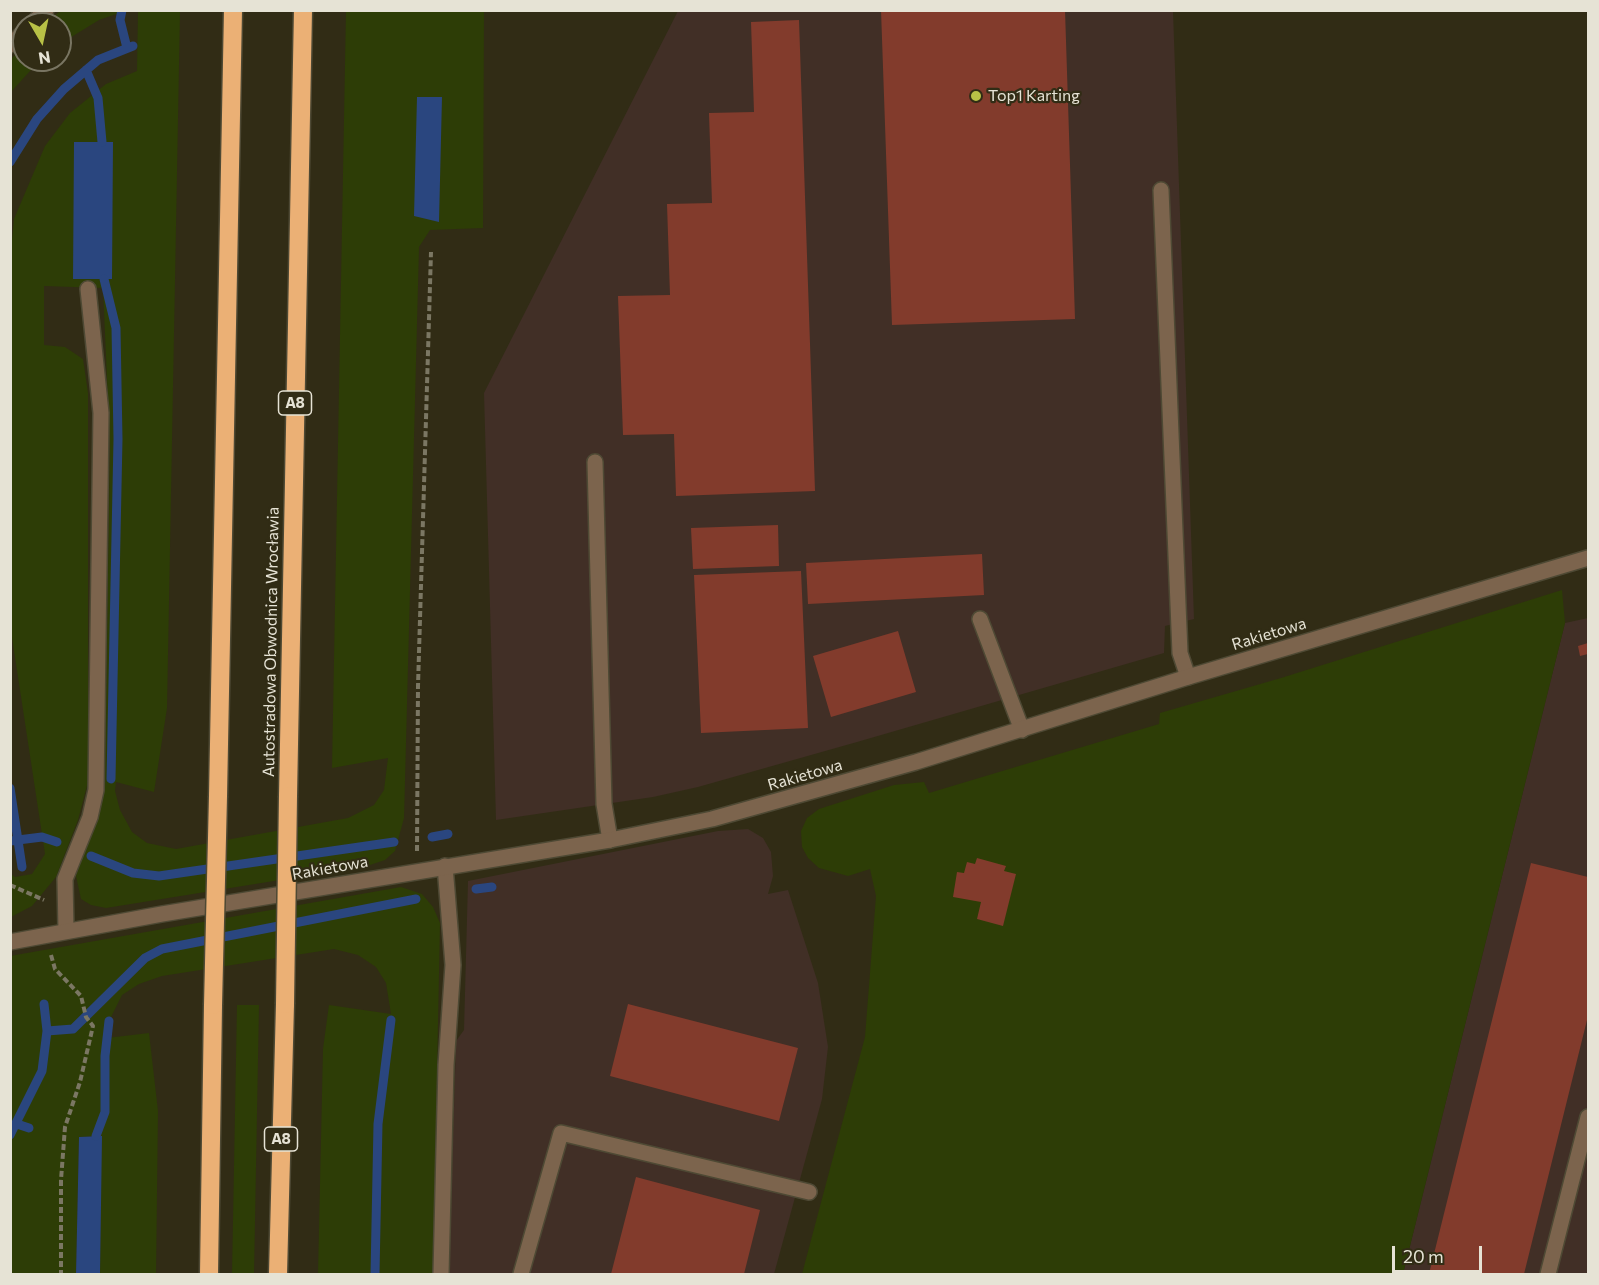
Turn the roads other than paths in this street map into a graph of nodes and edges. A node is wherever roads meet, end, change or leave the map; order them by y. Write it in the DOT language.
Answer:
graph roads {
  1 [pos="233,10"];
  2 [pos="303,10"];
  3 [pos="1161,190"];
  4 [pos="88,289"];
  5 [pos="595,462"];
  6 [pos="1588,558"];
  7 [pos="980,619"];
  8 [pos="1188,677"];
  9 [pos="1022,730"];
  10 [pos="610,840"];
  11 [pos="445,866"];
  12 [pos="66,931"];
  13 [pos="10,942"];
  14 [pos="1588,1118"];
  15 [pos="809,1192"];
  16 [pos="209,1275"];
  17 [pos="278,1275"];
  18 [pos="441,1275"];
  19 [pos="521,1275"];
  20 [pos="1548,1275"];
  1 -- 16 [label="highway, bridge"];
  2 -- 17 [label="highway, Autostradowa Obwodnica Wrocławia / A8, bridge"];
  3 -- 8 [label="street"];
  4 -- 12 [label="street"];
  5 -- 10 [label="street"];
  6 -- 8 [label="street, Rakietowa"];
  7 -- 9 [label="street"];
  8 -- 9 [label="street, Rakietowa"];
  9 -- 10 [label="street, Rakietowa"];
  10 -- 11 [label="street, Rakietowa"];
  11 -- 12 [label="street, Rakietowa"];
  11 -- 18 [label="street"];
  12 -- 13 [label="street, Rakietowa"];
  14 -- 20 [label="street"];
  15 -- 19 [label="street"];
}
